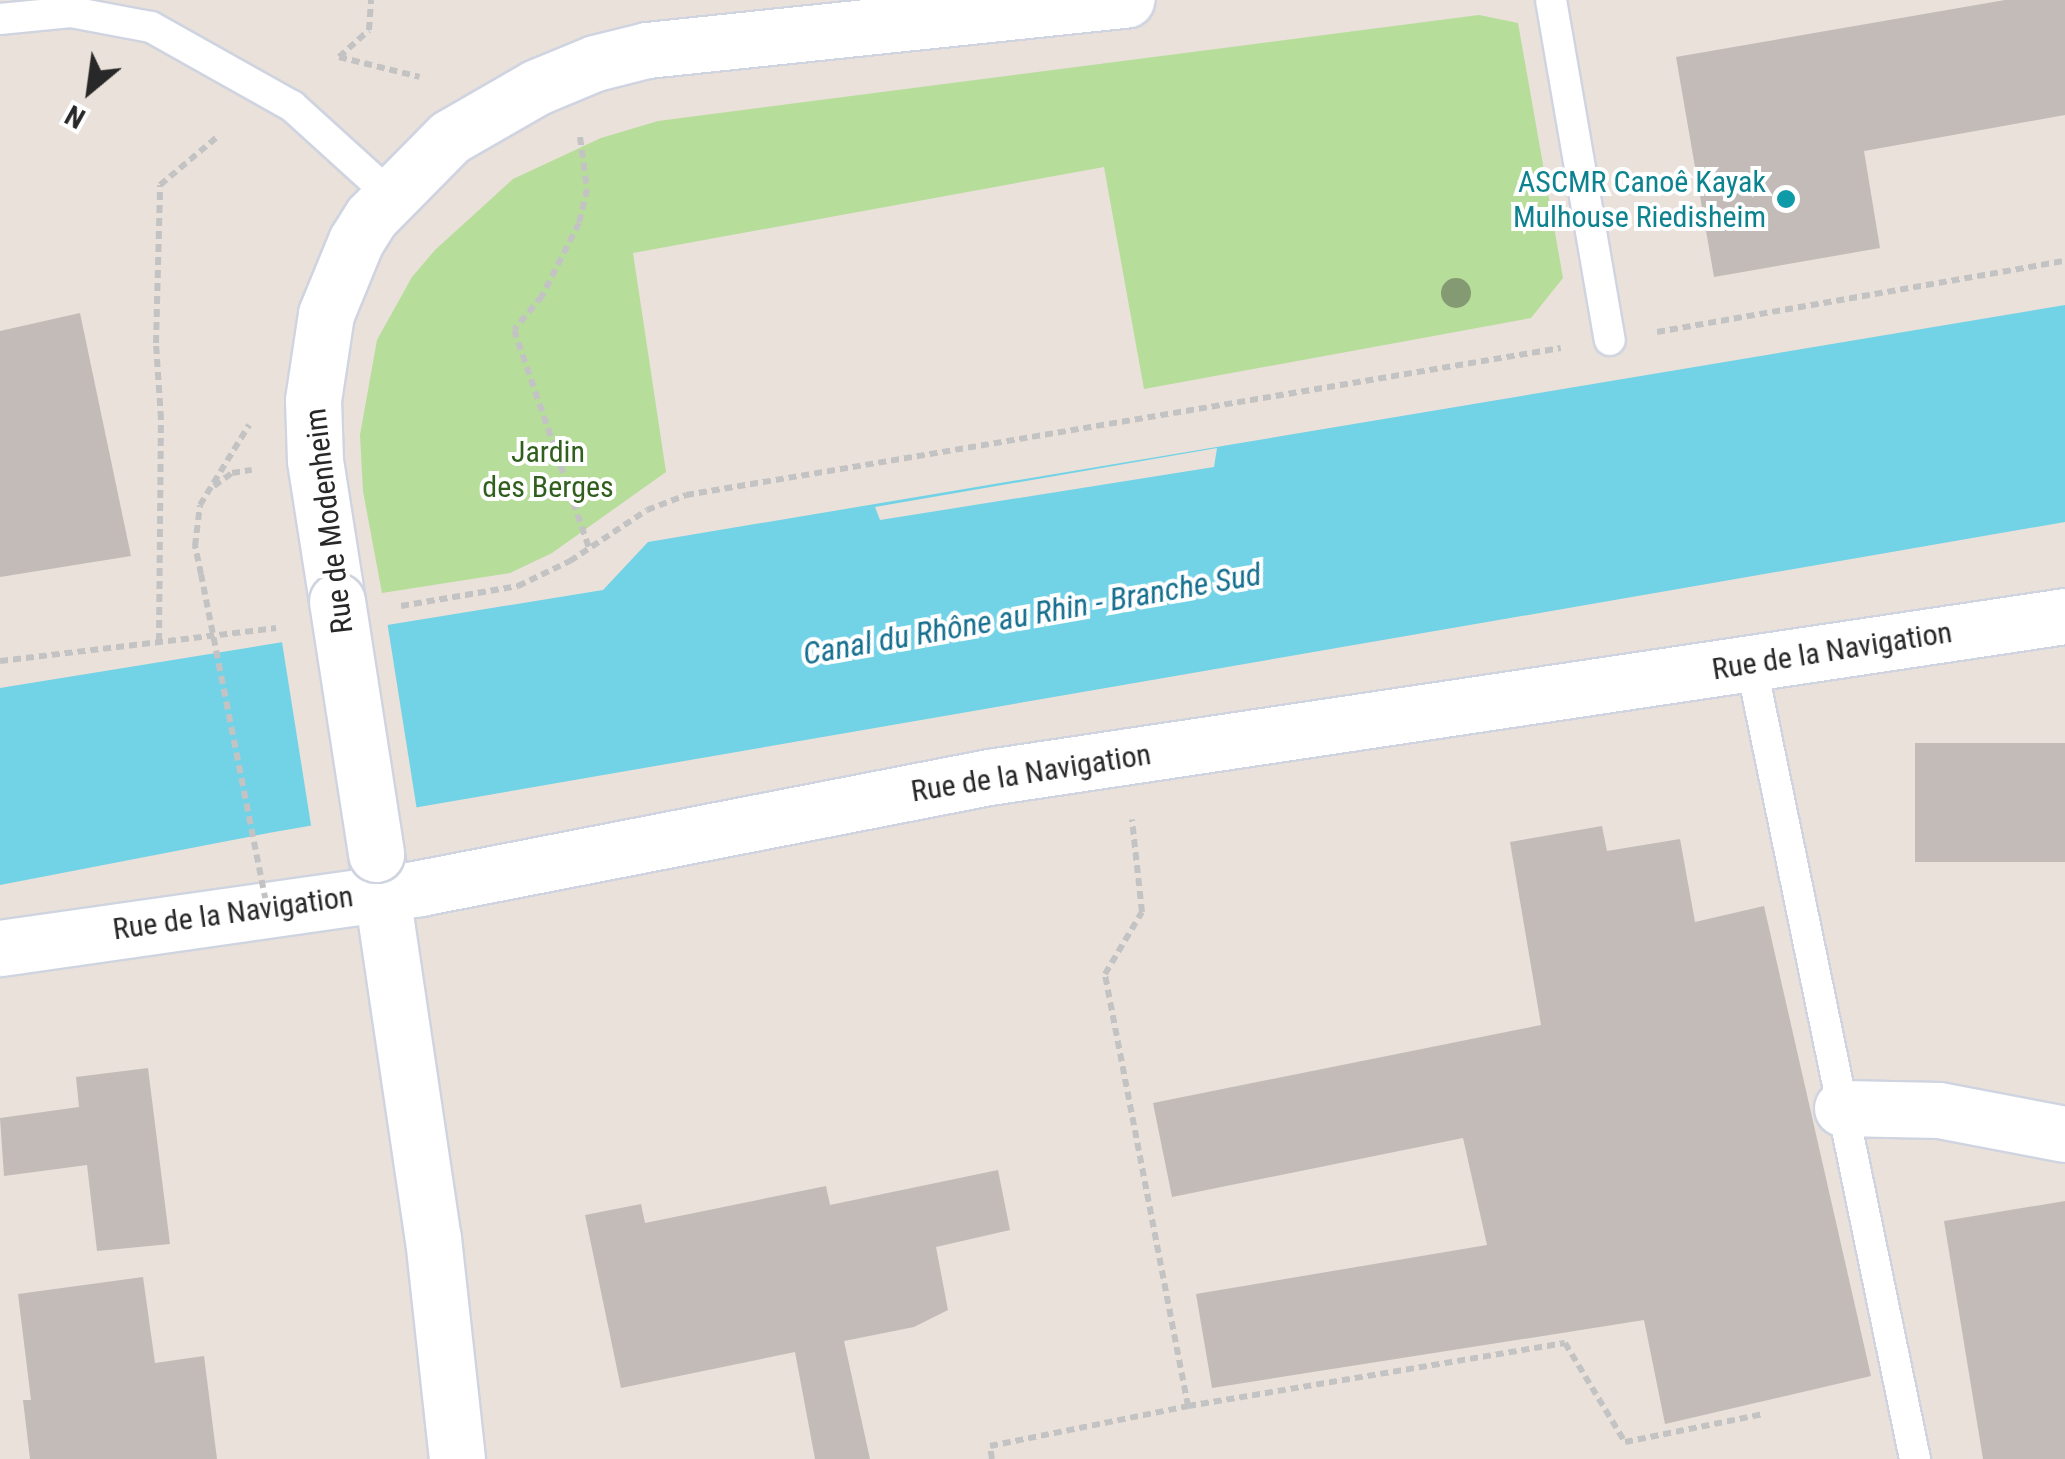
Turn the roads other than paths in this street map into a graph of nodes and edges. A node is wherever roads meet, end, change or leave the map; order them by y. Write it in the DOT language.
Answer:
graph roads {
  1 [pos="1126,0"];
  2 [pos="1550,0"];
  3 [pos="0,19"];
  4 [pos="390,194"];
  5 [pos="1610,340"];
  6 [pos="2065,616"];
  7 [pos="1750,663"];
  8 [pos="379,874"];
  9 [pos="0,948"];
  10 [pos="1842,1108"];
  11 [pos="2065,1134"];
  12 [pos="457,1459"];
  13 [pos="1914,1459"];
  1 -- 4 [label="street, Rue de Modenheim"];
  2 -- 5 [label="lane"];
  3 -- 4 [label="lane"];
  4 -- 8 [label="street, Rue de Modenheim, bridge"];
  6 -- 7 [label="street, Rue de la Navigation"];
  7 -- 8 [label="street, Rue de la Navigation"];
  7 -- 10 [label="lane"];
  8 -- 9 [label="street, Rue de la Navigation"];
  8 -- 12 [label="street, Rue de Modenheim"];
  10 -- 11 [label="street"];
  10 -- 13 [label="lane"];
}
